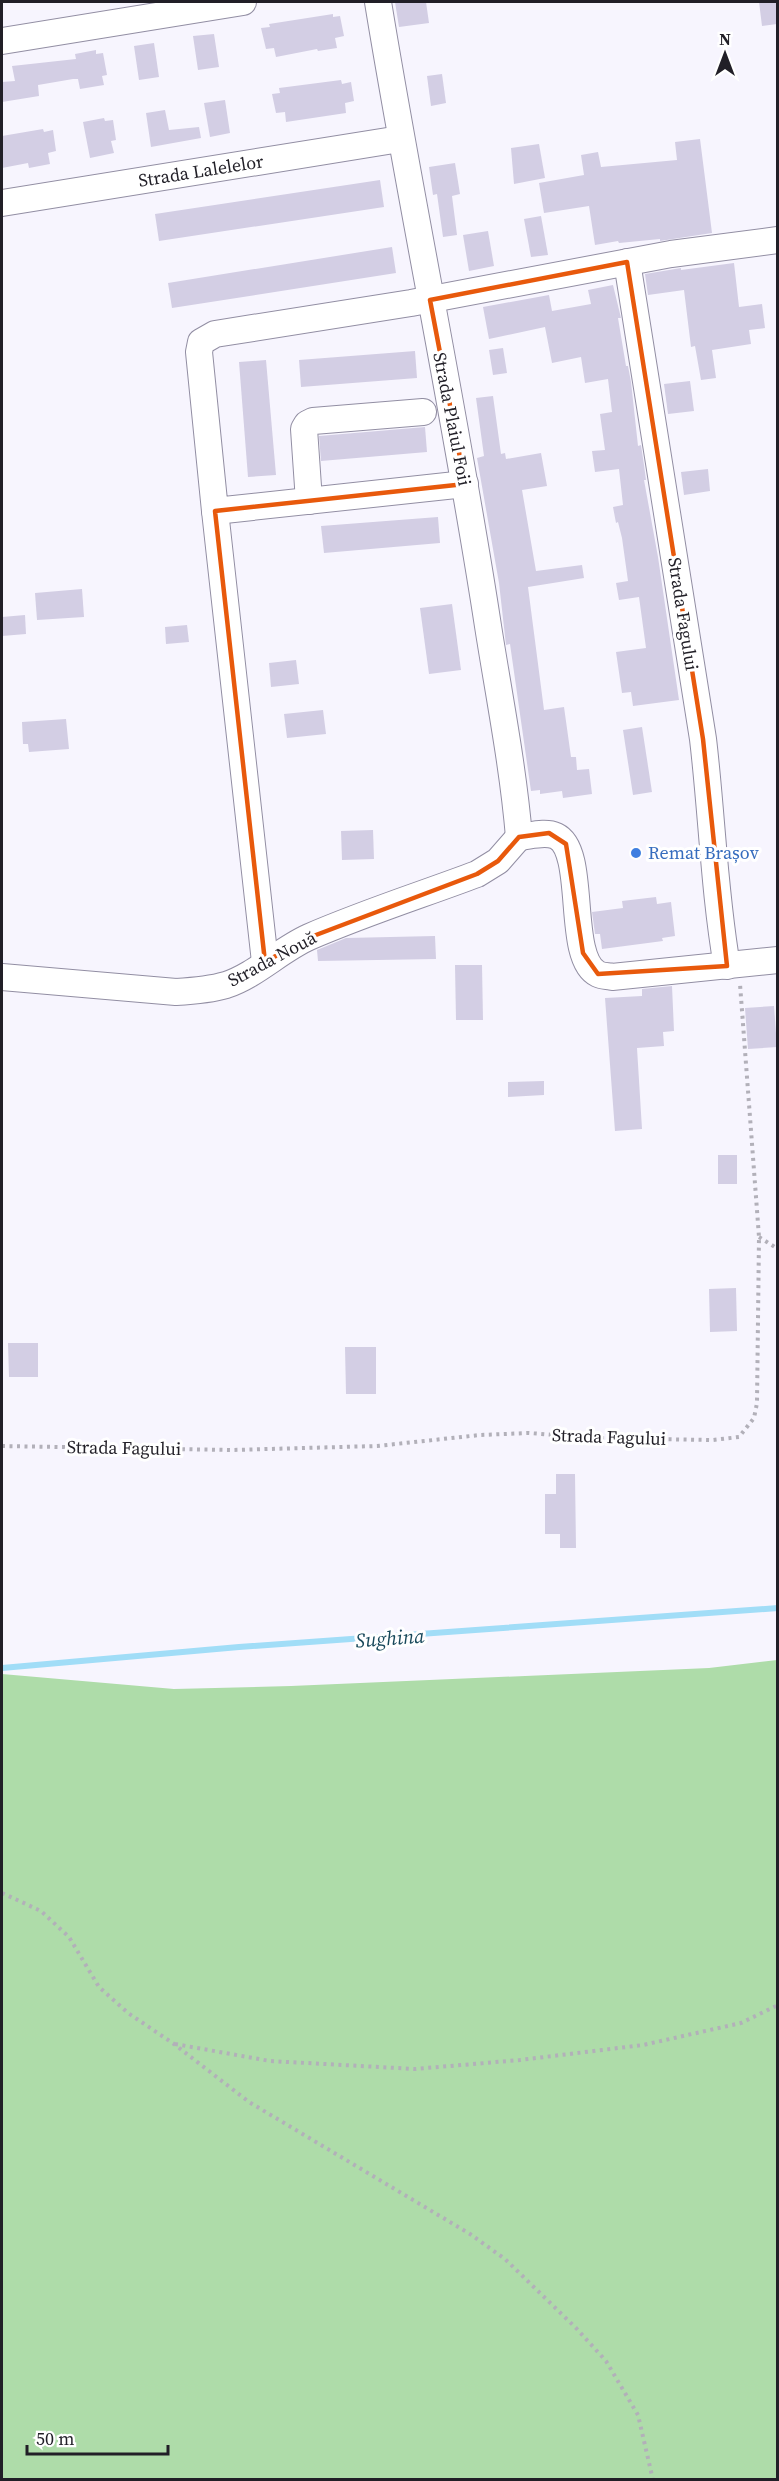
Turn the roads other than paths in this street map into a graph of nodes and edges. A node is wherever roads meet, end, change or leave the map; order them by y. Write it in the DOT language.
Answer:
graph roads {
  1 [pos="243,2"];
  2 [pos="378,2"];
  3 [pos="2,41"];
  4 [pos="400,139"];
  5 [pos="2,202"];
  6 [pos="777,240"];
  7 [pos="627,262"];
  8 [pos="430,300"];
  9 [pos="423,412"];
  10 [pos="465,484"];
  11 [pos="309,501"];
  12 [pos="215,511"];
  13 [pos="519,837"];
  14 [pos="777,960"];
  15 [pos="266,962"];
  16 [pos="733,966"];
  17 [pos="2,977"];
  1 -- 3 [label="street"];
  2 -- 4 [label="street, Strada Plaiul Foii"];
  4 -- 5 [label="street, Strada Lalelelor"];
  4 -- 8 [label="street, Strada Plaiul Foii"];
  6 -- 7 [label="street"];
  7 -- 8 [label="street"];
  7 -- 16 [label="street, Strada Fagului"];
  8 -- 10 [label="street, Strada Plaiul Foii"];
  8 -- 12 [label="street"];
  9 -- 11 [label="street"];
  10 -- 11 [label="street"];
  10 -- 13 [label="street, Strada Plaiul Foii"];
  11 -- 12 [label="street"];
  12 -- 15 [label="street"];
  13 -- 15 [label="street, Strada Nouă"];
  13 -- 16 [label="street"];
  14 -- 16 [label="street"];
  15 -- 17 [label="street, Strada Nouă"];
}
